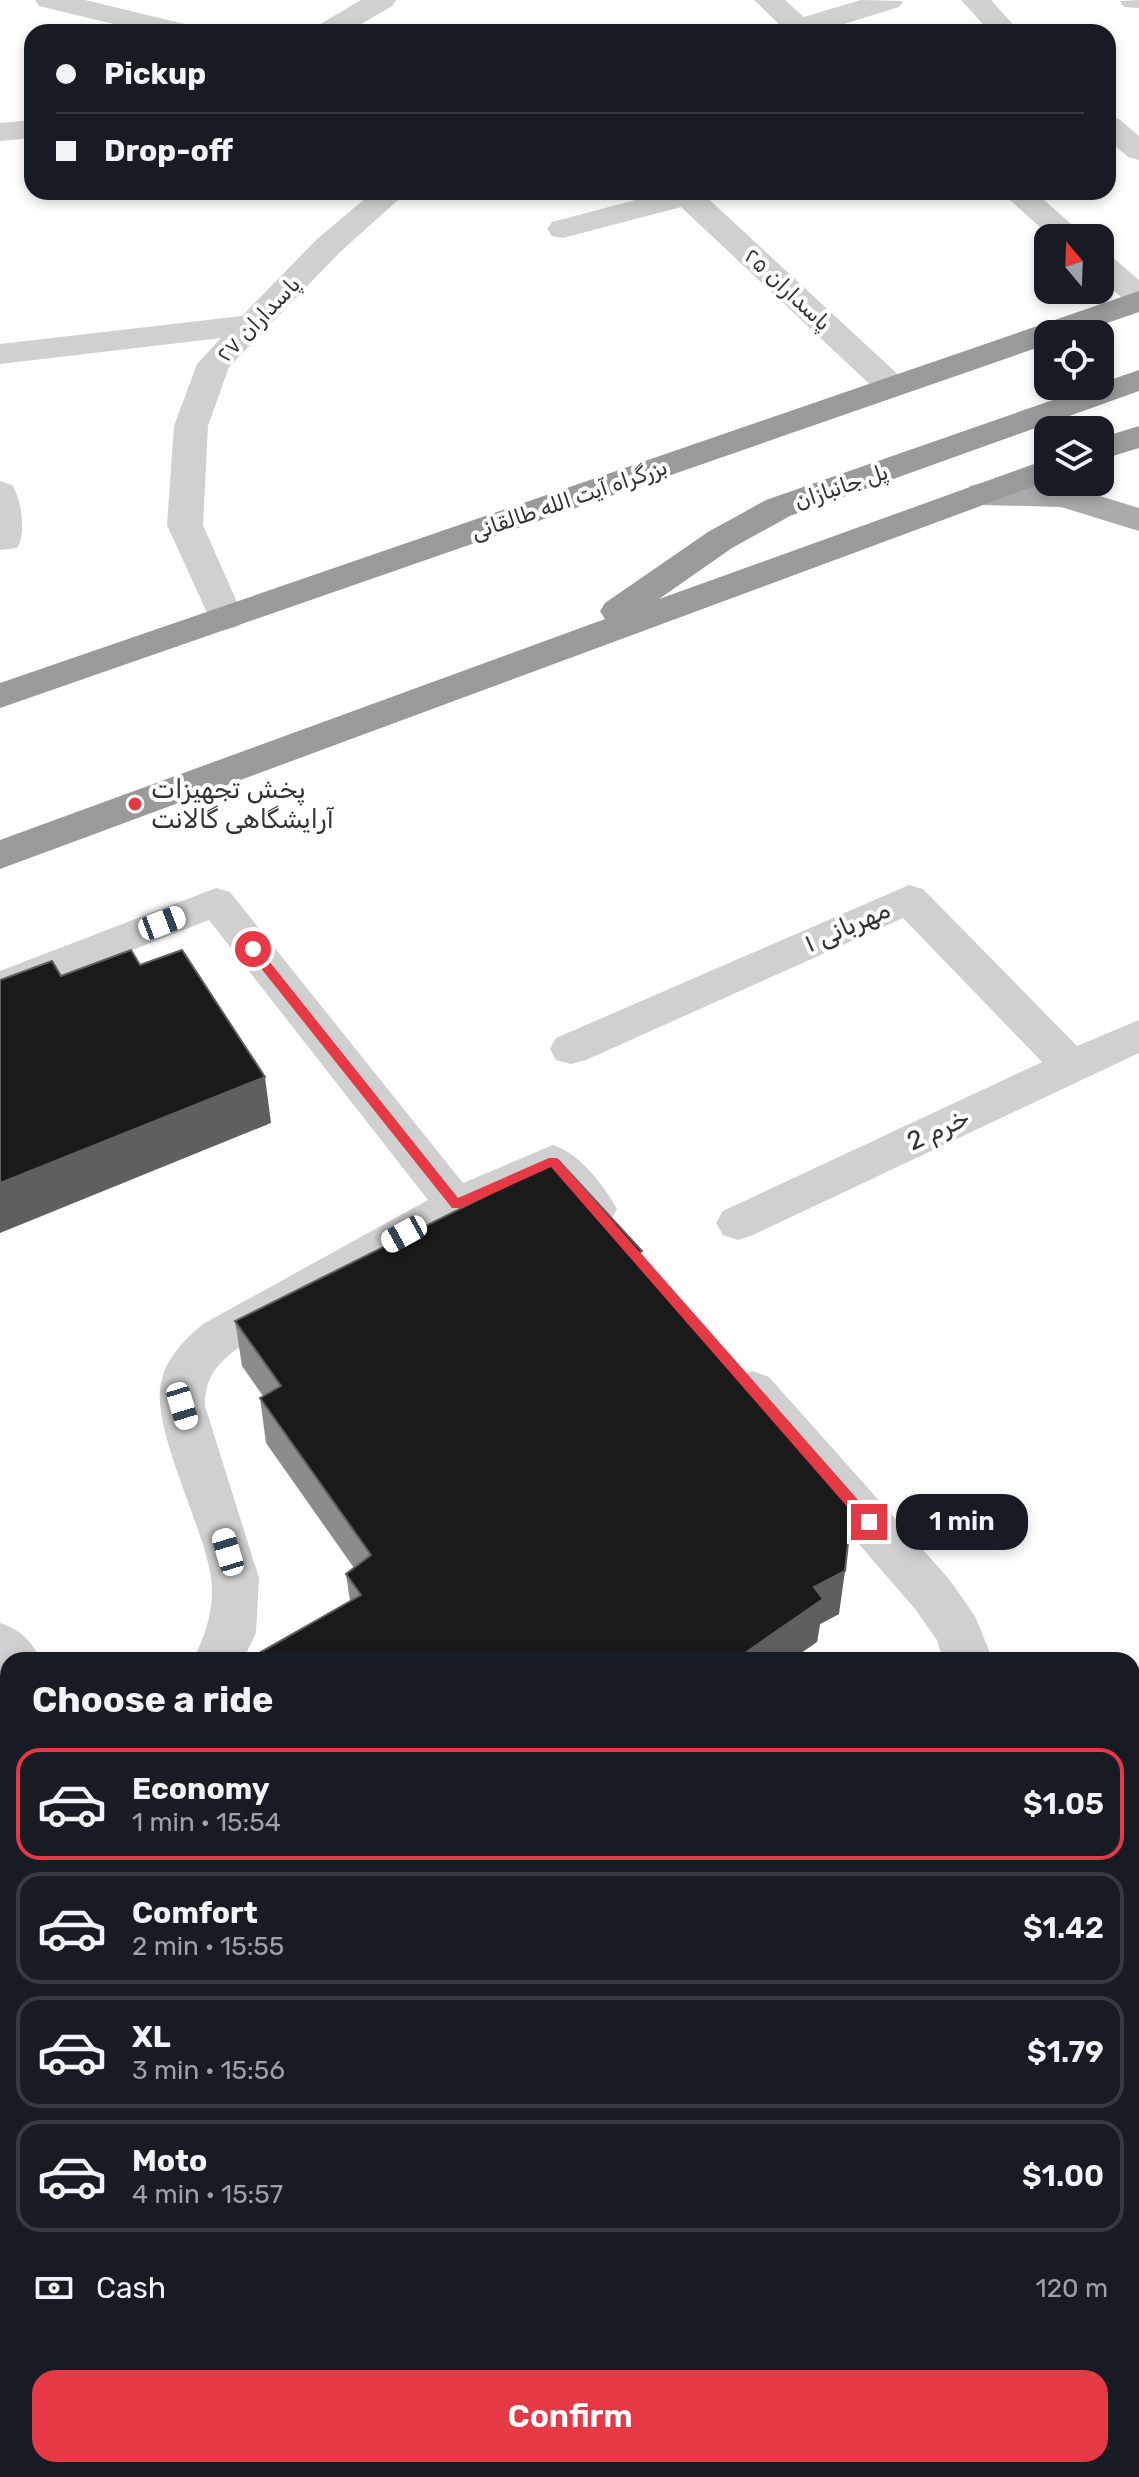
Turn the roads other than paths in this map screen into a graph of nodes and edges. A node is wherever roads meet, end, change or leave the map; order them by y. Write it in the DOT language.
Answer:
graph roads {
  1 [pos="49,0"];
  2 [pos="382,0"];
  3 [pos="768,0"];
  4 [pos="975,0"];
  5 [pos="889,1"];
  6 [pos="150,24"];
  7 [pos="341,24"];
  8 [pos="795,24"];
  9 [pos="820,24"];
  10 [pos="998,24"];
  11 [pos="24,130"];
  12 [pos="0,132"];
  13 [pos="1116,132"];
  14 [pos="1139,151"];
  15 [pos="383,200"];
  16 [pos="664,200"];
  17 [pos="691,200"];
  18 [pos="1026,200"];
  19 [pos="1054,224"];
  20 [pos="563,229"];
  21 [pos="1114,276"];
  22 [pos="1139,298"];
  23 [pos="251,325"];
  24 [pos="0,354"];
  25 [pos="1139,380"];
  26 [pos="892,387"];
  27 [pos="1139,436"];
  28 [pos="1114,445"];
  29 [pos="1034,474"];
  30 [pos="0,492"];
  31 [pos="982,494"];
  32 [pos="1139,520"];
  33 [pos="5,540"];
  34 [pos="226,618"];
  35 [pos="569,645"];
  36 [pos="0,696"];
  37 [pos="0,855"];
  38 [pos="9,978"];
  39 [pos="1139,1035"];
  40 [pos="571,1049"];
  41 [pos="1072,1067"];
  42 [pos="456,1205"];
  43 [pos="738,1223"];
  44 [pos="619,1236"];
  45 [pos="722,1354"];
  46 [pos="222,1652"];
  47 [pos="965,1652"];
  1 -- 6 [label="street"];
  2 -- 7 [label="street"];
  3 -- 8 [label="street"];
  4 -- 10 [label="street"];
  5 -- 9 [label="street"];
  11 -- 12 [label="street"];
  13 -- 14 [label="street"];
  15 -- 23 [label="street, پاسداران ۲۷"];
  16 -- 20 [label="street"];
  17 -- 26 [label="street, پاسداران ۲۵"];
  18 -- 19 [label="street"];
  21 -- 22 [label="street"];
  22 -- 26 [label="highway, بزرگراه آیت الله طالقانی"];
  23 -- 24 [label="street"];
  23 -- 34 [label="street, پاسداران ۲۷"];
  25 -- 35 [label="highway, پل جانبازان"];
  26 -- 34 [label="highway, بزرگراه آیت الله طالقانی"];
  27 -- 28 [label="highway"];
  29 -- 31 [label="highway"];
  30 -- 33 [label="street"];
  31 -- 32 [label="main road"];
  31 -- 35 [label="highway"];
  34 -- 36 [label="highway, بزرگراه آیت الله طالقانی"];
  35 -- 37 [label="highway"];
  38 -- 42 [label="street"];
  39 -- 41 [label="street, خرم 2"];
  40 -- 41 [label="street, مهربانی ۱"];
  41 -- 43 [label="street, خرم 2"];
  42 -- 44 [label="street"];
  42 -- 46 [label="street"];
  45 -- 47 [label="street"];
}
